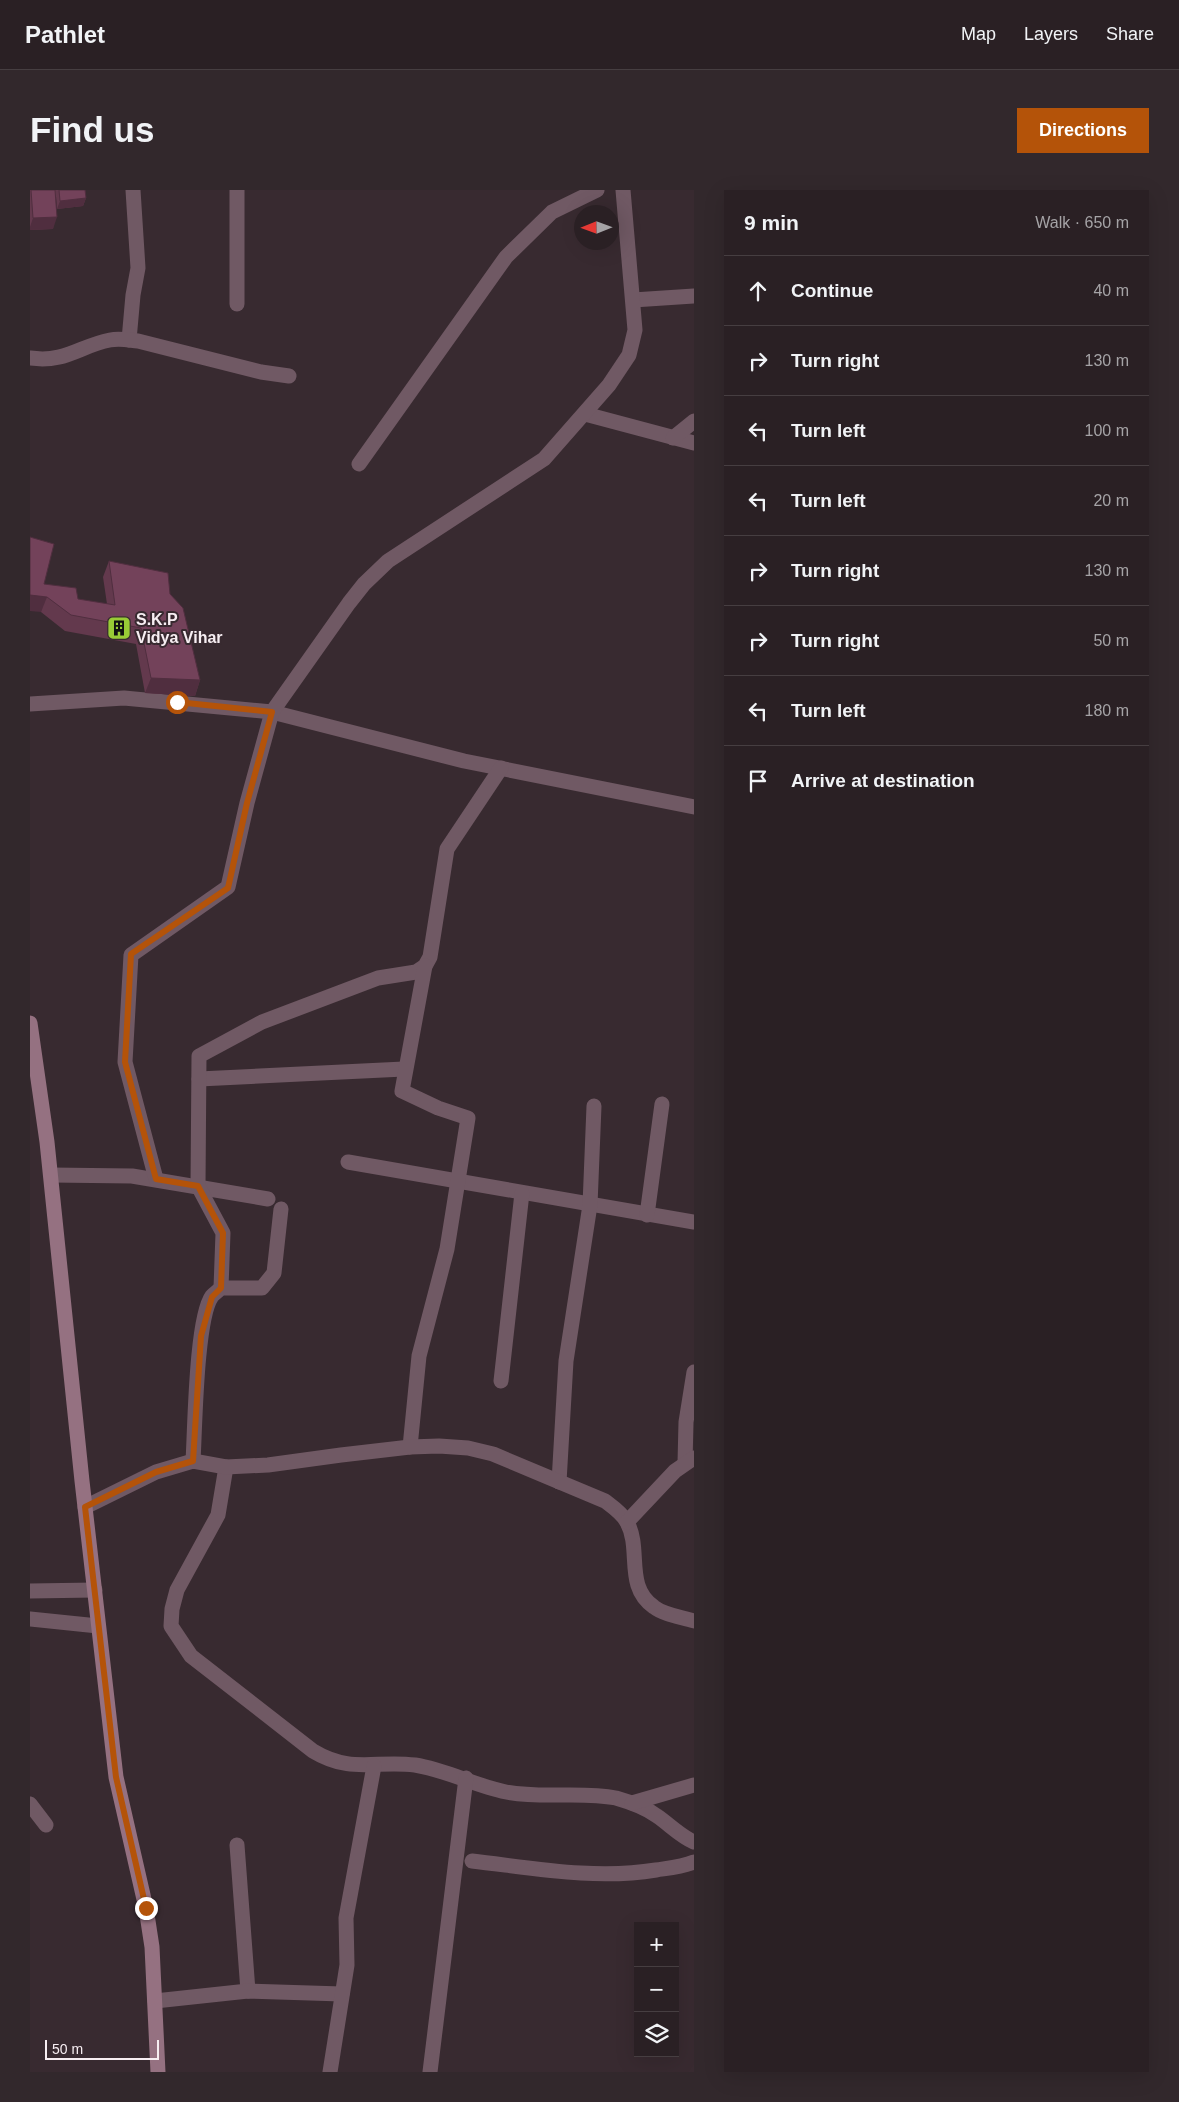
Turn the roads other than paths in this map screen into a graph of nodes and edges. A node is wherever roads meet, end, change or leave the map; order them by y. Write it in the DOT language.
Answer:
graph roads {
  1 [pos="133,190"];
  2 [pos="237,190"];
  3 [pos="597,190"];
  4 [pos="623,190"];
  5 [pos="694,296"];
  6 [pos="633,300"];
  7 [pos="237,304"];
  8 [pos="129,340"];
  9 [pos="30,358"];
  10 [pos="289,376"];
  11 [pos="585,414"];
  12 [pos="694,421"];
  13 [pos="674,438"];
  14 [pos="694,443"];
  15 [pos="358,464"];
  16 [pos="30,704"];
  17 [pos="272,712"];
  18 [pos="501,768"];
  19 [pos="694,807"];
  20 [pos="425,966"];
  21 [pos="30,1023"];
  22 [pos="404,1069"];
  23 [pos="199,1079"];
  24 [pos="662,1104"];
  25 [pos="594,1106"];
  26 [pos="348,1162"];
  27 [pos="51,1175"];
  28 [pos="156,1179"];
  29 [pos="456,1181"];
  30 [pos="198,1186"];
  31 [pos="522,1193"];
  32 [pos="268,1199"];
  33 [pos="590,1205"];
  34 [pos="281,1209"];
  35 [pos="647,1215"];
  36 [pos="694,1222"];
  37 [pos="221,1288"];
  38 [pos="694,1372"];
  39 [pos="501,1381"];
  40 [pos="410,1447"];
  41 [pos="690,1460"];
  42 [pos="193,1461"];
  43 [pos="226,1467"];
  44 [pos="559,1482"];
  45 [pos="85,1507"];
  46 [pos="627,1522"];
  47 [pos="96,1590"];
  48 [pos="30,1591"];
  49 [pos="30,1619"];
  50 [pos="694,1622"];
  51 [pos="98,1626"];
  52 [pos="374,1766"];
  53 [pos="466,1778"];
  54 [pos="694,1785"];
  55 [pos="632,1803"];
  56 [pos="30,1804"];
  57 [pos="46,1826"];
  58 [pos="694,1842"];
  59 [pos="237,1845"];
  60 [pos="472,1860"];
  61 [pos="694,1862"];
  62 [pos="248,1991"];
  63 [pos="342,1994"];
  64 [pos="155,2001"];
  65 [pos="158,2072"];
  66 [pos="330,2072"];
  67 [pos="430,2072"];
  1 -- 8 [label="street"];
  2 -- 7 [label="street"];
  3 -- 15 [label="street"];
  4 -- 6 [label="street"];
  5 -- 6 [label="street"];
  6 -- 11 [label="street"];
  8 -- 9 [label="street"];
  8 -- 10 [label="street"];
  11 -- 13 [label="street"];
  11 -- 17 [label="street"];
  12 -- 13 [label="street"];
  13 -- 14 [label="street"];
  16 -- 17 [label="street"];
  17 -- 18 [label="street"];
  17 -- 28 [label="street"];
  18 -- 19 [label="street"];
  18 -- 20 [label="street"];
  20 -- 22 [label="street"];
  20 -- 23 [label="street"];
  21 -- 27 [label="main road"];
  22 -- 23 [label="street"];
  22 -- 29 [label="street"];
  23 -- 30 [label="street"];
  24 -- 35 [label="street"];
  25 -- 33 [label="street"];
  26 -- 29 [label="street"];
  27 -- 28 [label="street"];
  27 -- 45 [label="main road"];
  28 -- 30 [label="street"];
  29 -- 31 [label="street"];
  29 -- 40 [label="street"];
  30 -- 32 [label="street"];
  30 -- 37 [label="street"];
  31 -- 33 [label="street"];
  31 -- 39 [label="street"];
  33 -- 35 [label="street"];
  33 -- 44 [label="street"];
  34 -- 37 [label="street"];
  35 -- 36 [label="street"];
  37 -- 42 [label="street"];
  38 -- 41 [label="street"];
  40 -- 43 [label="street"];
  40 -- 44 [label="street"];
  41 -- 46 [label="street"];
  42 -- 43 [label="street"];
  42 -- 45 [label="street"];
  43 -- 52 [label="street"];
  44 -- 46 [label="street"];
  45 -- 47 [label="main road"];
  46 -- 50 [label="street"];
  47 -- 48 [label="street"];
  47 -- 51 [label="main road"];
  49 -- 51 [label="street"];
  51 -- 64 [label="main road"];
  52 -- 53 [label="street"];
  52 -- 63 [label="street"];
  53 -- 55 [label="street"];
  53 -- 67 [label="street"];
  54 -- 55 [label="street"];
  55 -- 58 [label="street"];
  56 -- 57 [label="street"];
  59 -- 62 [label="street"];
  60 -- 61 [label="street"];
  62 -- 63 [label="street"];
  62 -- 64 [label="street"];
  63 -- 66 [label="street"];
  64 -- 65 [label="main road"];
}
